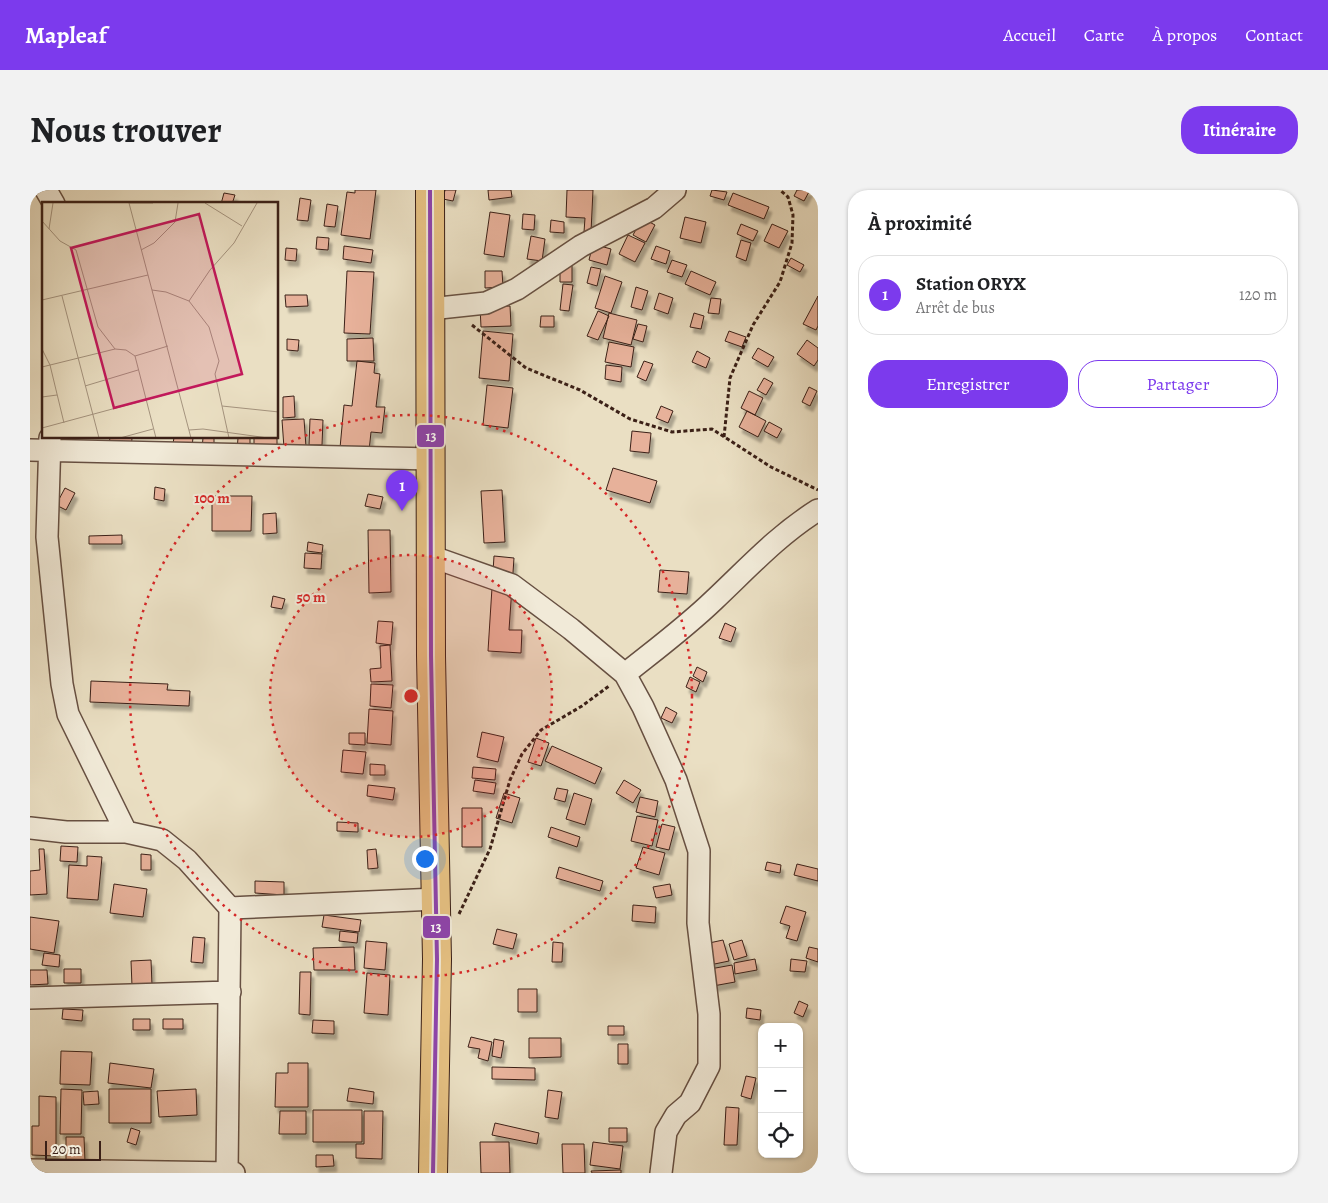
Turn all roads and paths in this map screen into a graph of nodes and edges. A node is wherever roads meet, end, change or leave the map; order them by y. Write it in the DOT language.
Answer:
graph roads {
  1 [pos="46,190"];
  2 [pos="430,190"];
  3 [pos="675,190"];
  4 [pos="780,190"];
  5 [pos="53,202"];
  6 [pos="440,308"];
  7 [pos="724,437"];
  8 [pos="43,446"];
  9 [pos="432,459"];
  10 [pos="818,490"];
  11 [pos="818,510"];
  12 [pos="430,556"];
  13 [pos="625,674"];
  14 [pos="30,828"];
  15 [pos="126,832"];
  16 [pos="437,899"];
  17 [pos="230,908"];
  18 [pos="458,918"];
  19 [pos="230,992"];
  20 [pos="30,998"];
  21 [pos="30,1170"];
  22 [pos="227,1173"];
  23 [pos="234,1173"];
  24 [pos="433,1173"];
  25 [pos="661,1173"];
  1 -- 5 [label="street"];
  2 -- 6 [label="main road"];
  3 -- 6 [label="street"];
  4 -- 7 [label="path"];
  6 -- 7 [label="path"];
  6 -- 9 [label="main road"];
  7 -- 10 [label="path"];
  8 -- 9 [label="street"];
  8 -- 15 [label="street"];
  9 -- 12 [label="main road"];
  11 -- 13 [label="street"];
  12 -- 13 [label="street"];
  12 -- 16 [label="main road"];
  13 -- 18 [label="path"];
  13 -- 25 [label="street"];
  14 -- 15 [label="street"];
  15 -- 17 [label="street"];
  16 -- 17 [label="street"];
  16 -- 24 [label="main road"];
  17 -- 19 [label="street"];
  19 -- 20 [label="street"];
  19 -- 22 [label="street"];
  21 -- 22 [label="street"];
  22 -- 23 [label="street"];
}
